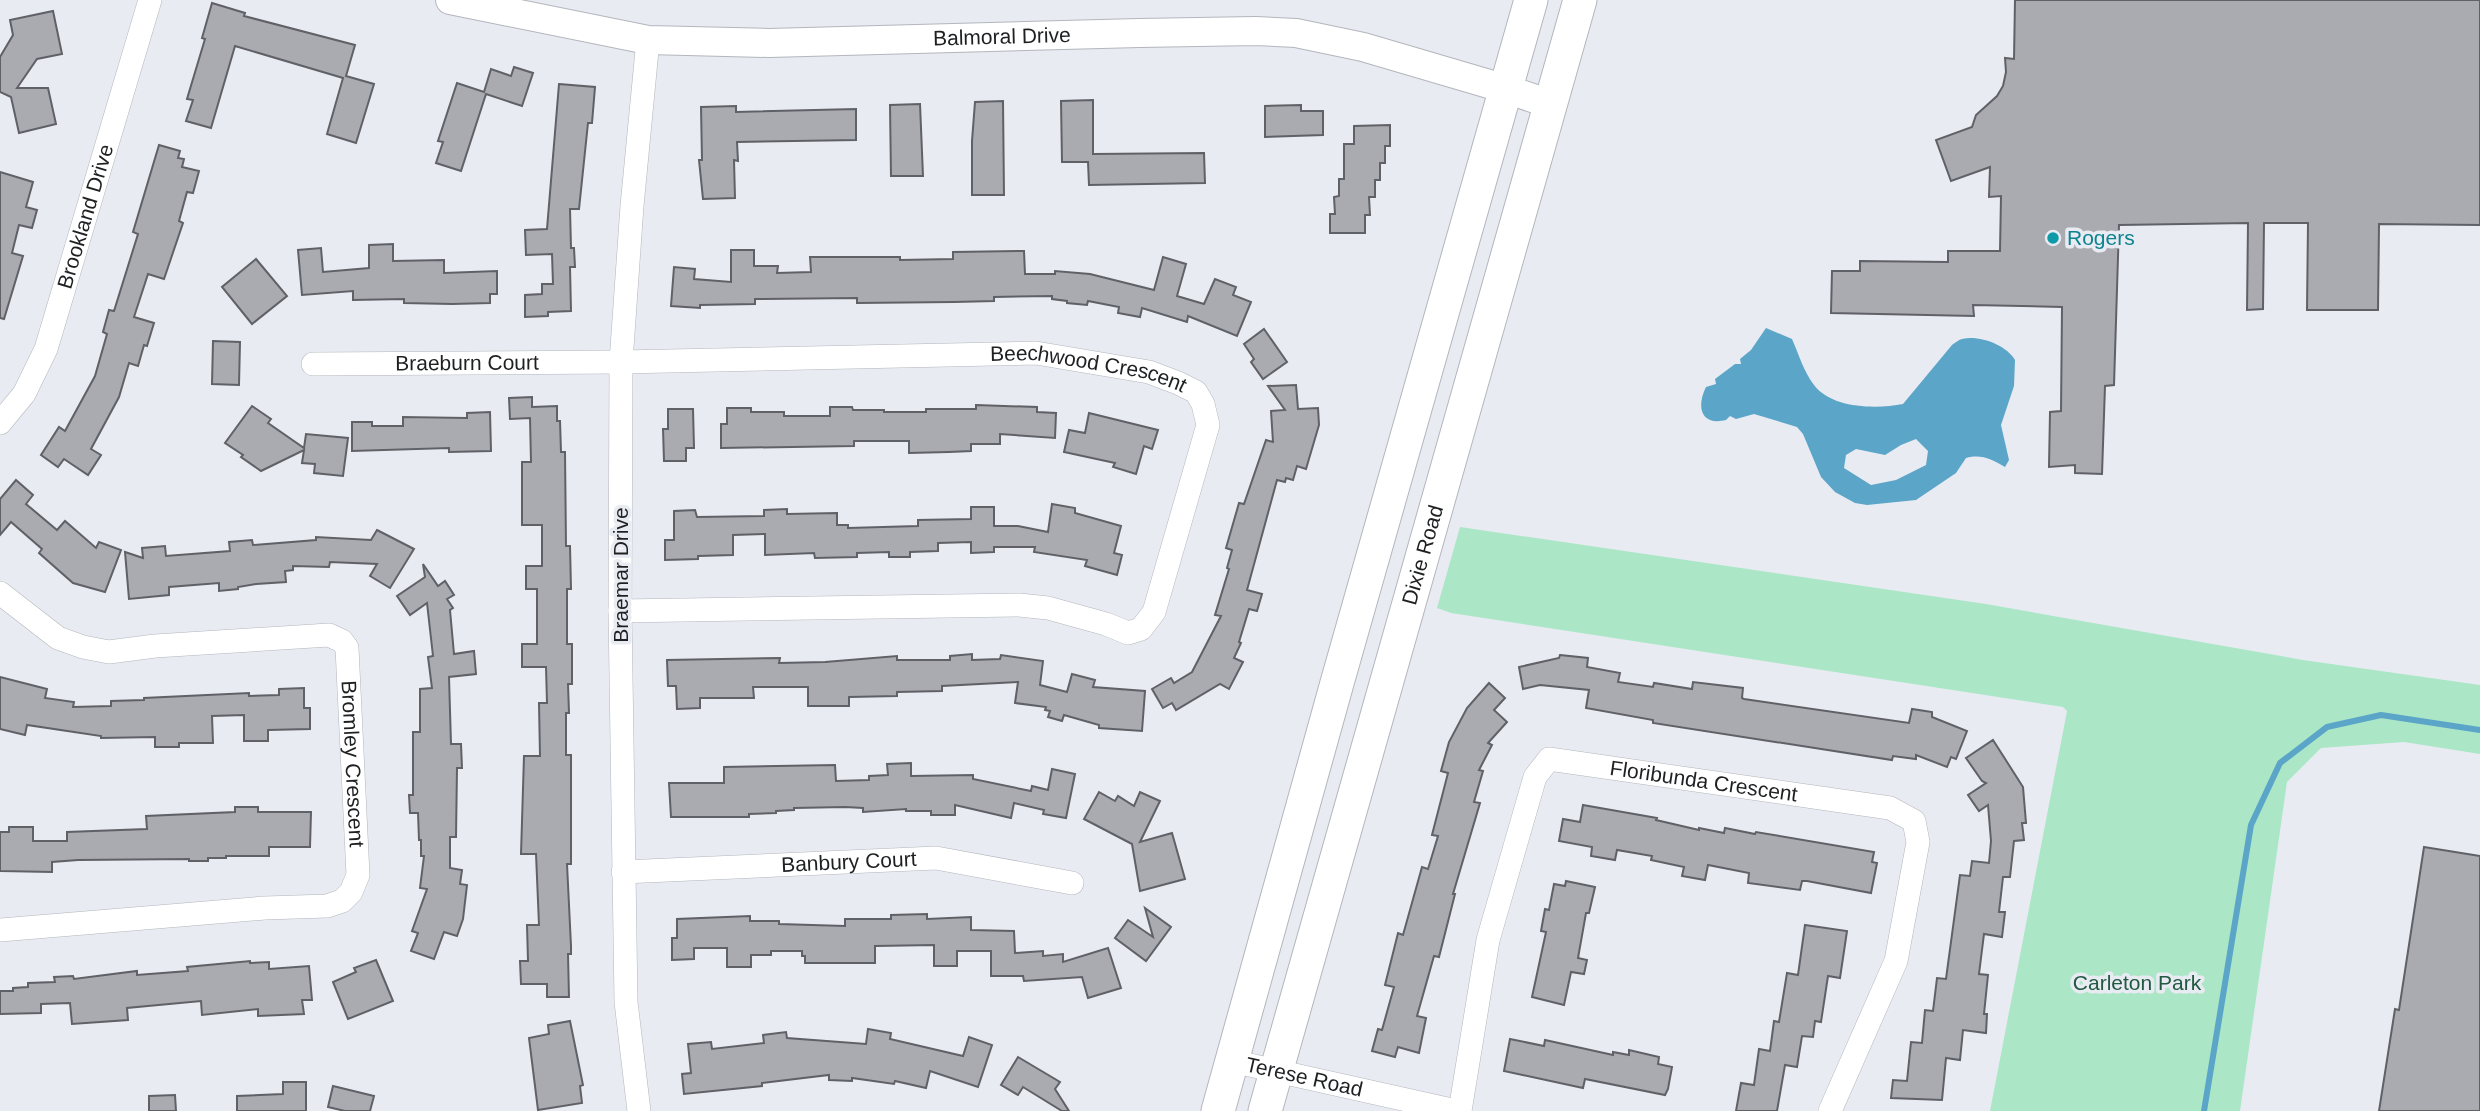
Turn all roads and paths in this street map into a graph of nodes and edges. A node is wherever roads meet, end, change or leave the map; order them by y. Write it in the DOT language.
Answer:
graph roads {
  1 [pos="150,0"];
  2 [pos="450,0"];
  3 [pos="1531,0"];
  4 [pos="1580,0"];
  5 [pos="648,40"];
  6 [pos="1506,89"];
  7 [pos="1550,104"];
  8 [pos="621,362"];
  9 [pos="313,364"];
  10 [pos="0,423"];
  11 [pos="0,593"];
  12 [pos="620,611"];
  13 [pos="623,872"];
  14 [pos="1072,883"];
  15 [pos="0,930"];
  16 [pos="1232,1061"];
  17 [pos="1276,1071"];
  18 [pos="639,1111"];
  19 [pos="1218,1111"];
  20 [pos="1265,1111"];
  21 [pos="1458,1111"];
  22 [pos="1830,1111"];
  1 -- 10 [label="street, Brookland Drive"];
  2 -- 5 [label="street, Balmoral Drive"];
  3 -- 6 [label="main road"];
  4 -- 7 [label="main road, Dixie Road"];
  5 -- 6 [label="street, Balmoral Drive"];
  5 -- 8 [label="street, Braemar Drive"];
  6 -- 7 [label="street, Balmoral Drive"];
  6 -- 16 [label="main road"];
  7 -- 17 [label="main road, Dixie Road"];
  8 -- 9 [label="street, Braeburn Court"];
  8 -- 12 [label="street, Braemar Drive"];
  8 -- 12 [label="street, Beechwood Crescent"];
  11 -- 15 [label="street, Bromley Crescent"];
  12 -- 13 [label="street, Braemar Drive"];
  13 -- 14 [label="street, Banbury Court"];
  13 -- 18 [label="street, Braemar Drive"];
  16 -- 17 [label="street, Terese Road"];
  16 -- 19 [label="main road"];
  17 -- 20 [label="main road, Dixie Road"];
  17 -- 21 [label="street, Terese Road"];
  21 -- 22 [label="street, Floribunda Crescent"];
}
